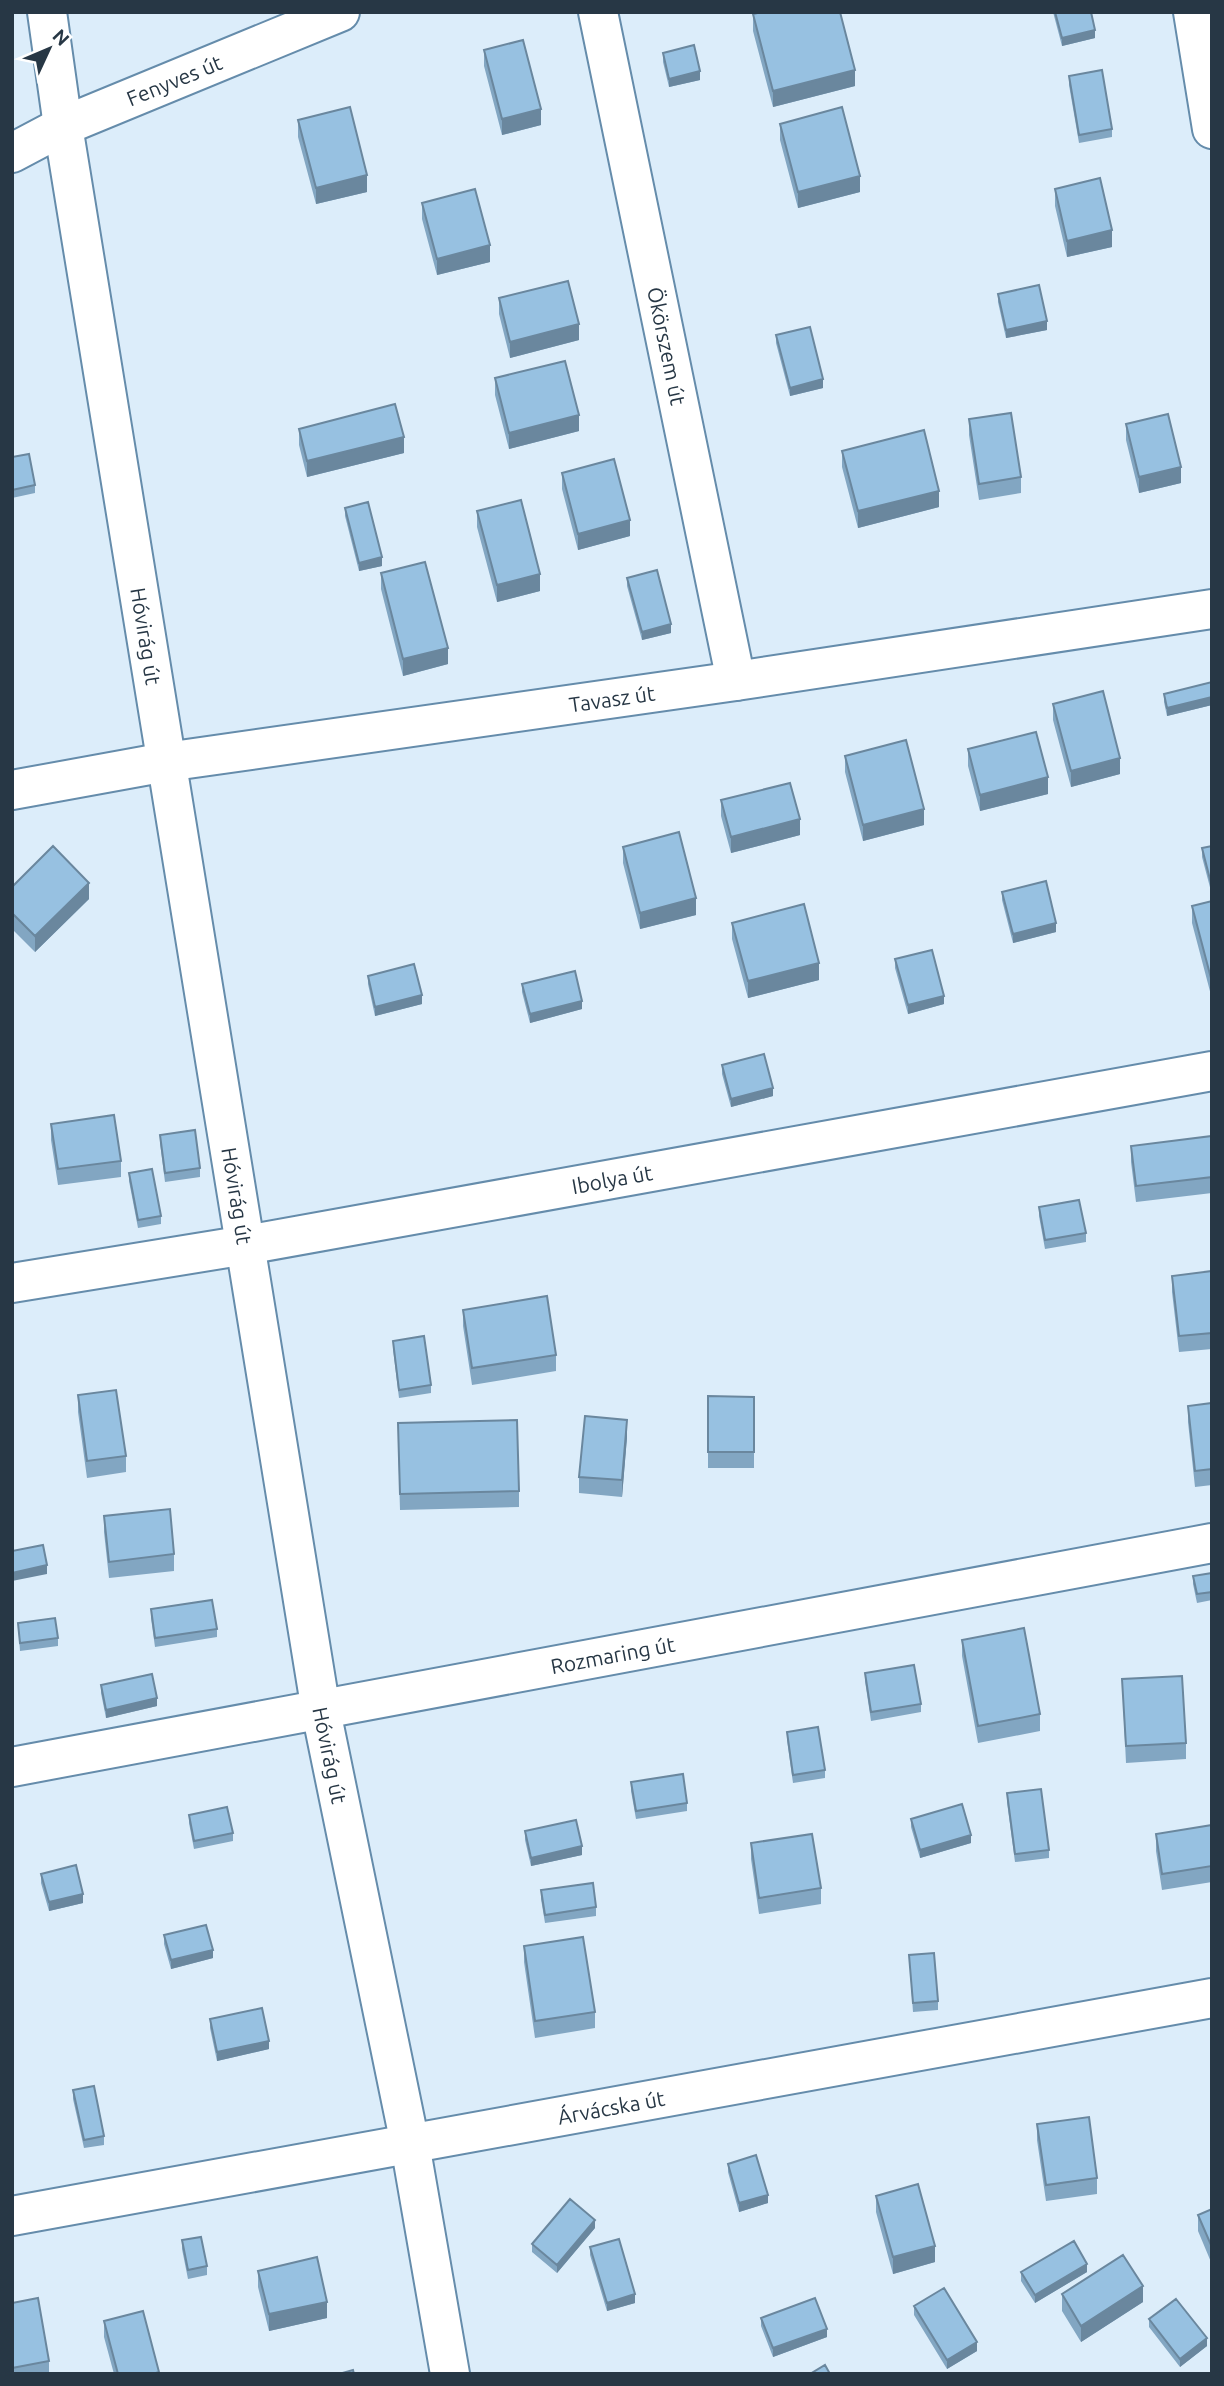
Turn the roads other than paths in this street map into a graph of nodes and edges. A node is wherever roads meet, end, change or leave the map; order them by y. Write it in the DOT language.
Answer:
graph roads {
  1 [pos="47,12"];
  2 [pos="340,12"];
  3 [pos="598,12"];
  4 [pos="1194,12"];
  5 [pos="63,126"];
  6 [pos="1212,129"];
  7 [pos="12,153"];
  8 [pos="1212,609"];
  9 [pos="736,681"];
  10 [pos="166,762"];
  11 [pos="12,790"];
  12 [pos="1212,1071"];
  13 [pos="246,1245"];
  14 [pos="12,1283"];
  15 [pos="1212,1543"];
  16 [pos="321,1711"];
  17 [pos="12,1767"];
  18 [pos="1212,1998"];
  19 [pos="410,2144"];
  20 [pos="12,2216"];
  21 [pos="450,2374"];
  1 -- 5 [label="street, Hóvirág út"];
  2 -- 5 [label="street, Fenyves út"];
  3 -- 9 [label="street, Ökörszem út"];
  4 -- 6 [label="street"];
  5 -- 7 [label="street, Fenyves út"];
  5 -- 10 [label="street, Hóvirág út"];
  8 -- 9 [label="street, Tavasz út"];
  9 -- 10 [label="street, Tavasz út"];
  10 -- 11 [label="street, Tavasz út"];
  10 -- 13 [label="street, Hóvirág út"];
  12 -- 13 [label="street, Ibolya út"];
  13 -- 14 [label="street, Ibolya út"];
  13 -- 16 [label="street, Hóvirág út"];
  15 -- 16 [label="street, Rozmaring út"];
  16 -- 17 [label="street, Rozmaring út"];
  16 -- 19 [label="street, Hóvirág út"];
  18 -- 19 [label="street, Árvácska út"];
  19 -- 20 [label="street, Árvácska út"];
  19 -- 21 [label="street, Hóvirág út"];
}
